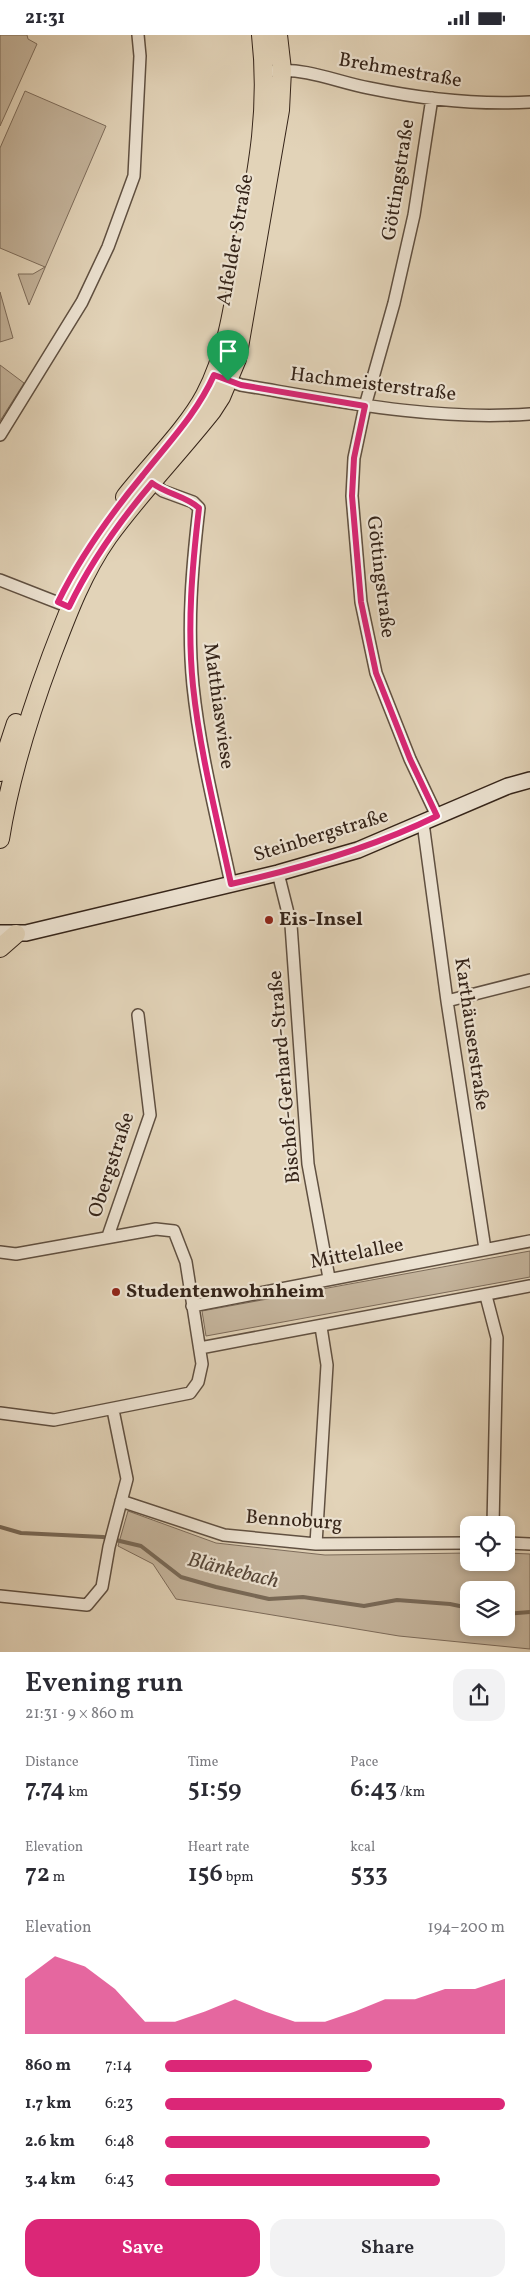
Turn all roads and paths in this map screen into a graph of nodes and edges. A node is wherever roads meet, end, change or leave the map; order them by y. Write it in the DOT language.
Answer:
graph roads {
  1 [pos="138,35"];
  2 [pos="261,35"];
  3 [pos="278,35"];
  4 [pos="273,71"];
  5 [pos="432,98"];
  6 [pos="530,102"];
  7 [pos="221,378"];
  8 [pos="365,406"];
  9 [pos="530,414"];
  10 [pos="0,435"];
  11 [pos="147,479"];
  12 [pos="0,580"];
  13 [pos="64,605"];
  14 [pos="0,772"];
  15 [pos="530,780"];
  16 [pos="437,816"];
  17 [pos="423,823"];
  18 [pos="0,839"];
  19 [pos="278,873"];
  20 [pos="231,884"];
  21 [pos="8,934"];
  22 [pos="0,948"];
  23 [pos="530,981"];
  24 [pos="447,1001"];
  25 [pos="138,1015"];
  26 [pos="108,1236"];
  27 [pos="530,1241"];
  28 [pos="485,1249"];
  29 [pos="0,1252"];
  30 [pos="330,1278"];
  31 [pos="530,1286"];
  32 [pos="486,1296"];
  33 [pos="192,1306"];
  34 [pos="321,1327"];
  35 [pos="200,1348"];
  36 [pos="113,1410"];
  37 [pos="0,1413"];
  38 [pos="121,1501"];
  39 [pos="493,1516"];
  40 [pos="460,1543"];
  41 [pos="515,1543"];
  42 [pos="316,1544"];
  43 [pos="530,1544"];
  44 [pos="0,1596"];
  1 -- 10 [label="street"];
  2 -- 4 [label="main road, Alfelder Straße"];
  3 -- 4 [label="main road, Alfelder Straße"];
  4 -- 5 [label="street, Brehmestraße"];
  4 -- 7 [label="main road, Alfelder Straße"];
  5 -- 6 [label="street, Brehmestraße"];
  5 -- 8 [label="street, Göttingstraße"];
  7 -- 8 [label="street, Hachmeisterstraße"];
  7 -- 11 [label="main road, Alfelder Straße"];
  8 -- 9 [label="street, Hachmeisterstraße"];
  8 -- 16 [label="street, Göttingstraße"];
  11 -- 13 [label="main road, Alfelder Straße"];
  11 -- 20 [label="street, Matthiaswiese"];
  12 -- 13 [label="street"];
  13 -- 14 [label="main road, Alfelder Straße"];
  13 -- 18 [label="main road, Alfelder Straße"];
  15 -- 16 [label="main road, Steinbergstraße"];
  16 -- 17 [label="main road, Steinbergstraße"];
  17 -- 19 [label="main road, Steinbergstraße"];
  17 -- 24 [label="street, Karthäuserstraße"];
  19 -- 20 [label="main road, Steinbergstraße"];
  19 -- 30 [label="street, Bischof-Gerhard-Straße"];
  20 -- 21 [label="main road, Steinbergstraße"];
  21 -- 22 [label="main road"];
  23 -- 24 [label="street"];
  24 -- 28 [label="street, Karthäuserstraße"];
  25 -- 26 [label="street, Obergstraße"];
  26 -- 29 [label="street"];
  26 -- 33 [label="street"];
  27 -- 28 [label="street, Mittelallee"];
  28 -- 30 [label="street, Mittelallee"];
  30 -- 33 [label="street, Mittelallee"];
  31 -- 32 [label="street"];
  32 -- 34 [label="street"];
  32 -- 39 [label="street"];
  33 -- 35 [label="street"];
  34 -- 35 [label="street"];
  34 -- 42 [label="street"];
  35 -- 36 [label="street"];
  36 -- 37 [label="street"];
  36 -- 38 [label="street"];
  38 -- 42 [label="street, Bennoburg"];
  38 -- 44 [label="street"];
  40 -- 42 [label="street, Bennoburg"];
  41 -- 43 [label="street"];
}
